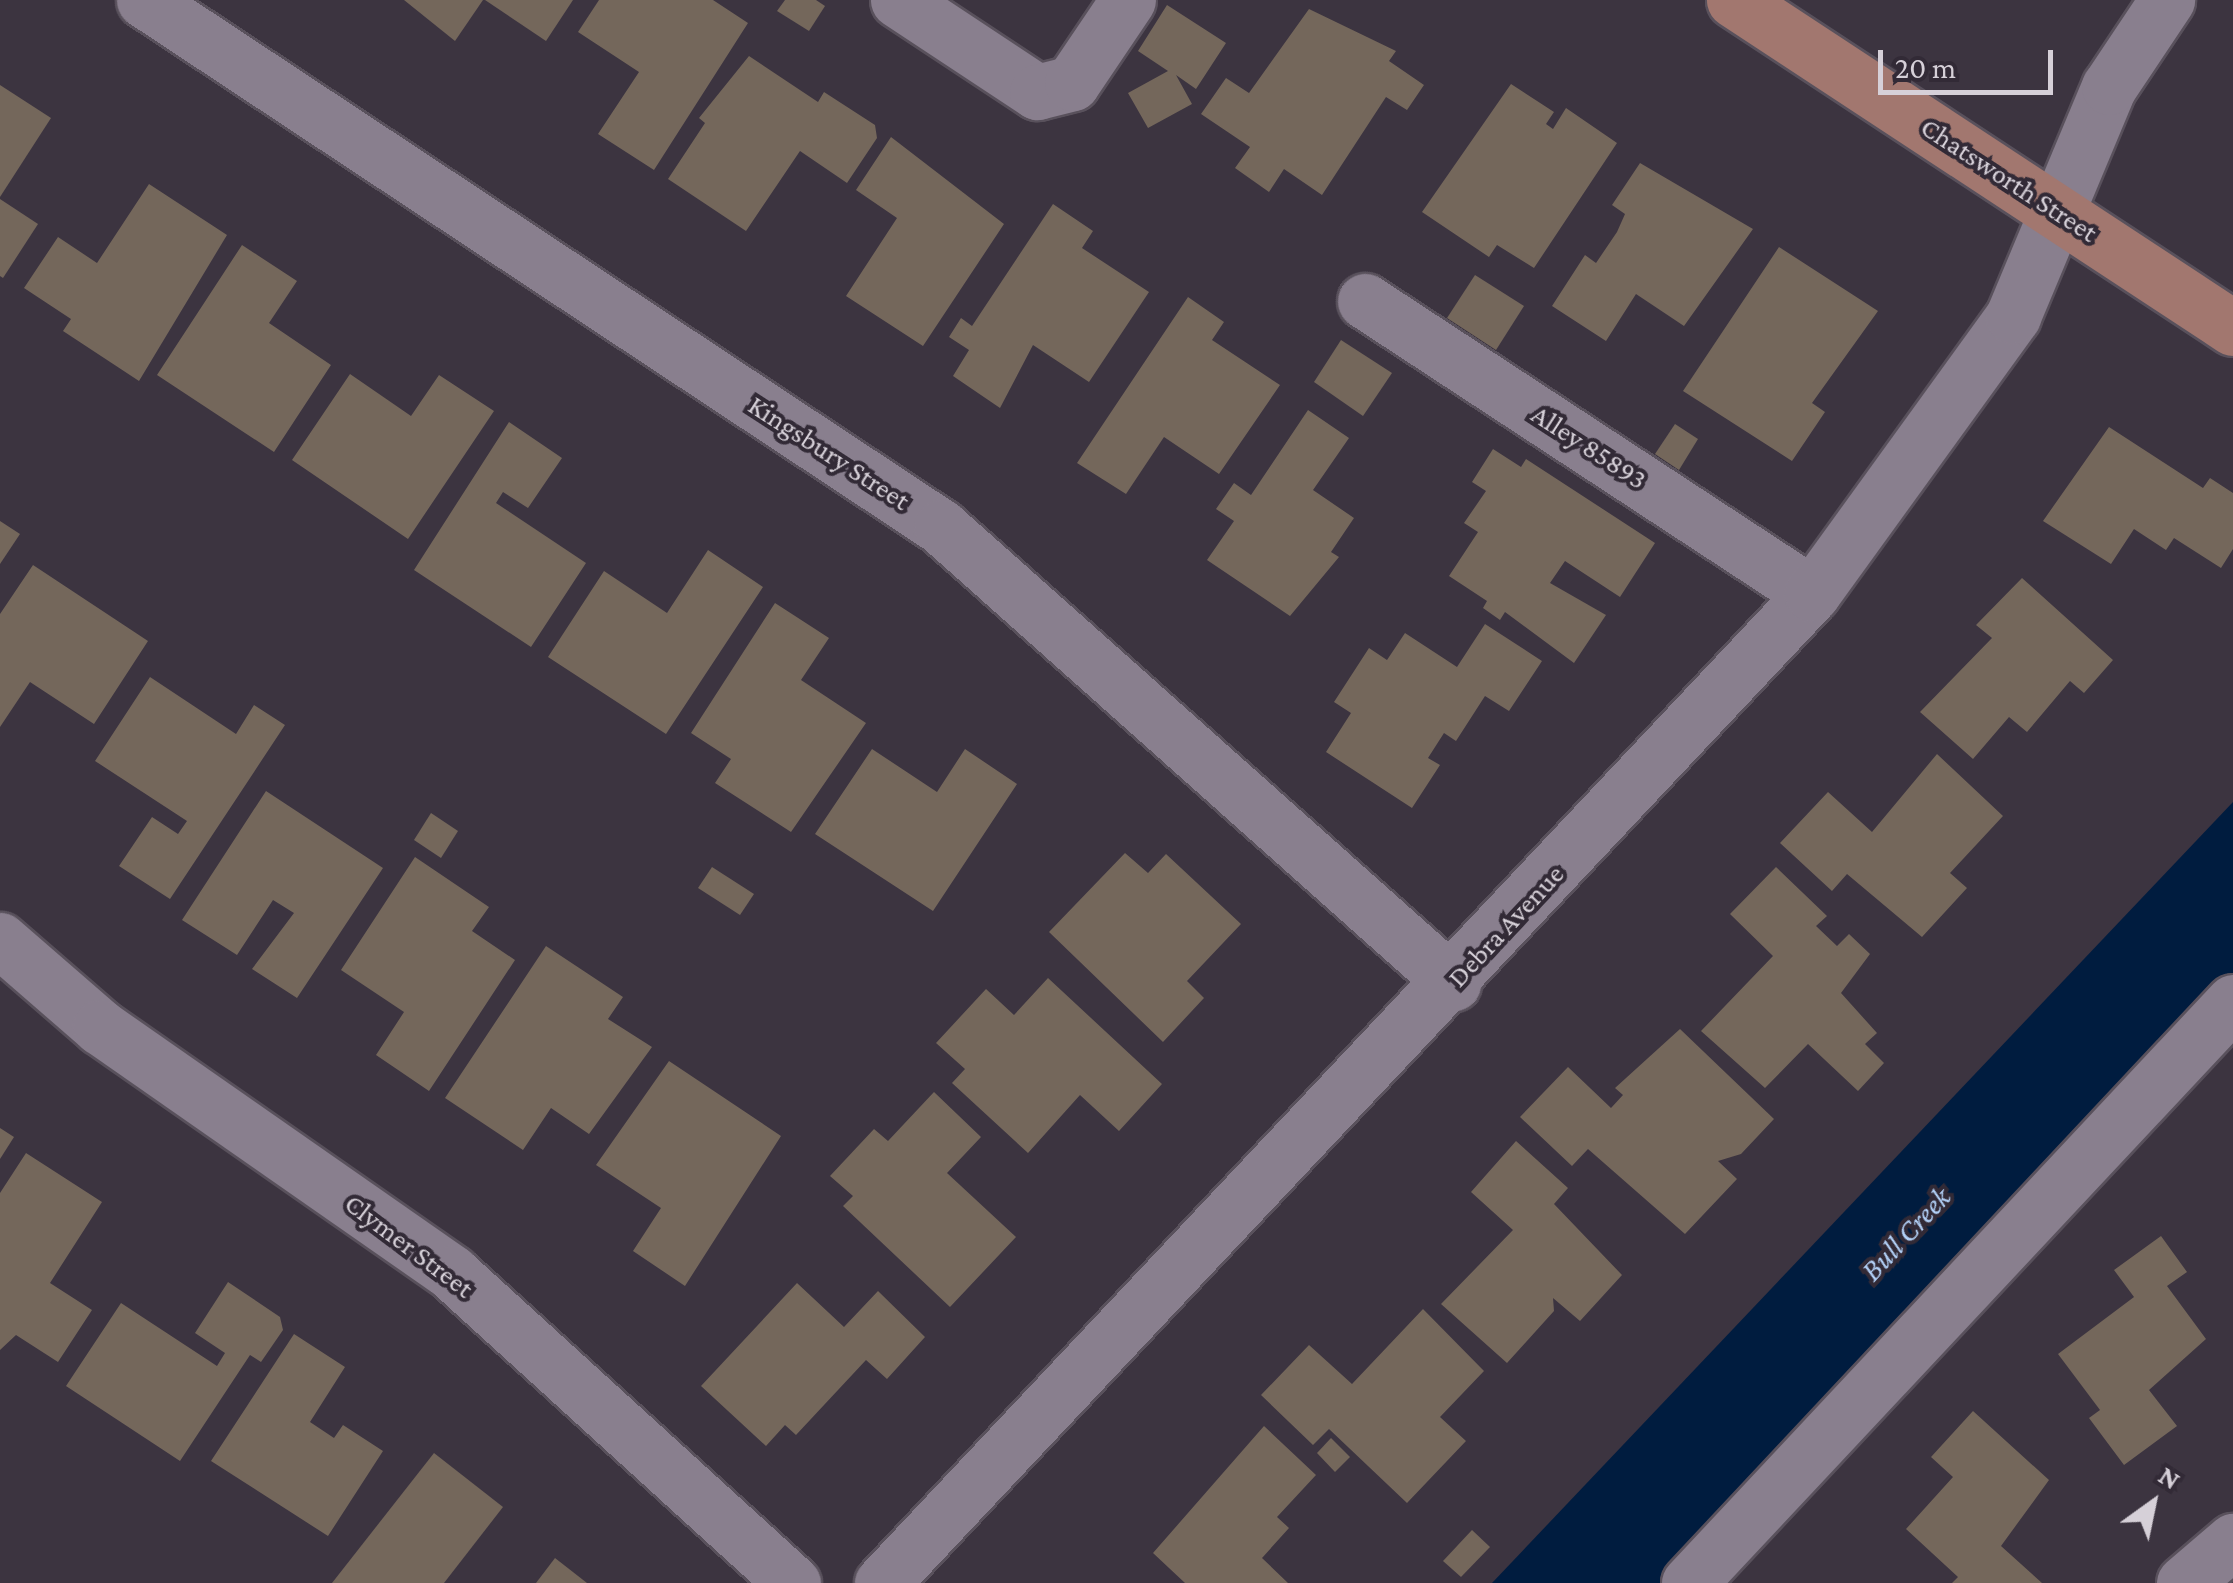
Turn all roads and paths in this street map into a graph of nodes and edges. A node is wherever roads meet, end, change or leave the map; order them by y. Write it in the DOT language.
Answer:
graph roads {
  1 [pos="144,0"];
  2 [pos="898,0"];
  3 [pos="1128,0"];
  4 [pos="1734,0"];
  5 [pos="2167,0"];
  6 [pos="2062,216"];
  7 [pos="1365,301"];
  8 [pos="2233,328"];
  9 [pos="1812,594"];
  10 [pos="0,940"];
  11 [pos="1453,983"];
  12 [pos="2233,1002"];
  13 [pos="2233,1541"];
  14 [pos="793,1583"];
  15 [pos="882,1583"];
  16 [pos="1688,1583"];
  17 [pos="2184,1583"];
  1 -- 11 [label="street, Kingsbury Street"];
  2 -- 3 [label="street"];
  4 -- 6 [label="main road, Chatsworth Street"];
  5 -- 6 [label="street, Debra Avenue"];
  6 -- 8 [label="main road, Chatsworth Street"];
  6 -- 9 [label="street, Debra Avenue"];
  7 -- 9 [label="street, Alley 85893"];
  9 -- 11 [label="street, Debra Avenue"];
  10 -- 14 [label="street, Clymer Street"];
  11 -- 15 [label="street, Debra Avenue"];
  12 -- 16 [label="street"];
  13 -- 17 [label="street"];
}
